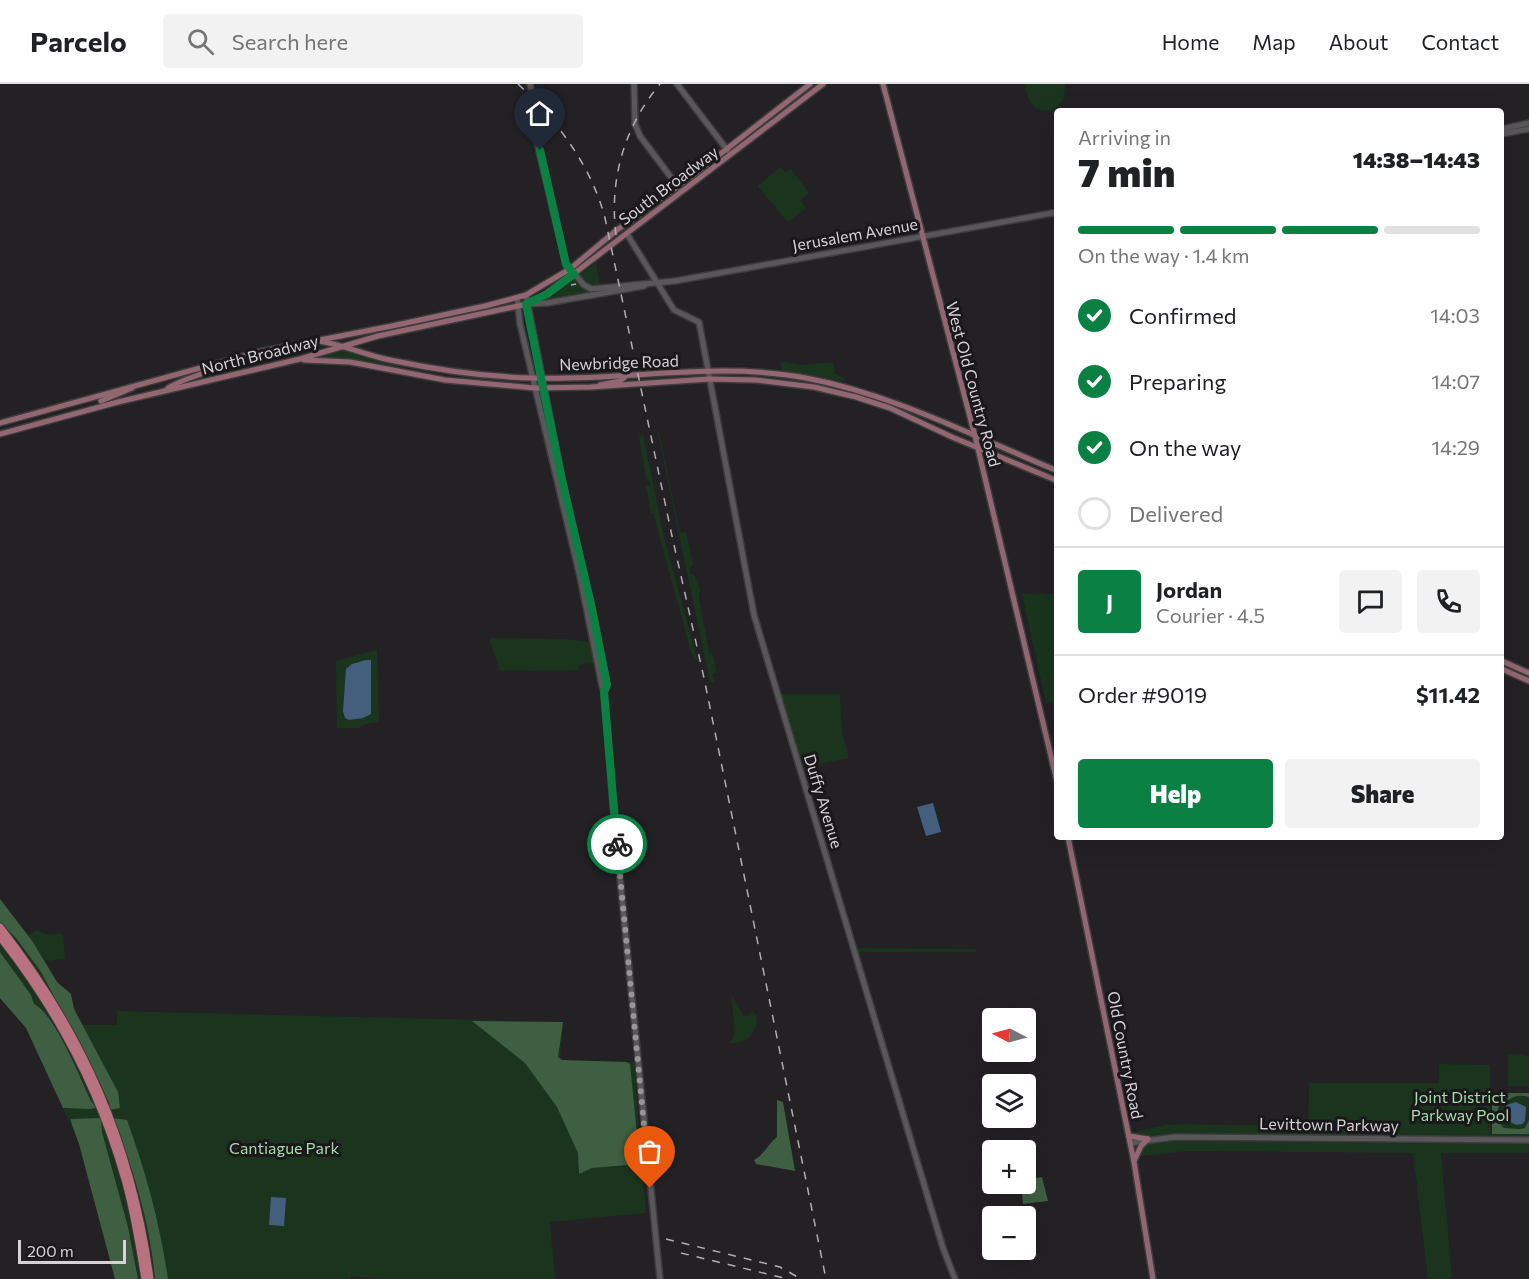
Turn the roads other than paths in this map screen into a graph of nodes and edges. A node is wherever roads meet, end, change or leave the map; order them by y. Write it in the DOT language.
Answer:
graph roads {
  1 [pos="530,84"];
  2 [pos="634,84"];
  3 [pos="677,84"];
  4 [pos="810,84"];
  5 [pos="823,84"];
  6 [pos="883,84"];
  7 [pos="1529,123"];
  8 [pos="1504,129"];
  9 [pos="1529,129"];
  10 [pos="1504,134"];
  11 [pos="726,149"];
  12 [pos="731,155"];
  13 [pos="680,189"];
  14 [pos="1054,213"];
  15 [pos="627,234"];
  16 [pos="923,236"];
  17 [pos="572,271"];
  18 [pos="657,283"];
  19 [pos="526,295"];
  20 [pos="517,298"];
  21 [pos="526,304"];
  22 [pos="518,306"];
  23 [pos="318,341"];
  24 [pos="343,346"];
  25 [pos="300,360"];
  26 [pos="216,368"];
  27 [pos="708,371"];
  28 [pos="669,374"];
  29 [pos="627,376"];
  30 [pos="532,378"];
  31 [pos="543,378"];
  32 [pos="709,379"];
  33 [pos="147,381"];
  34 [pos="650,383"];
  35 [pos="597,387"];
  36 [pos="535,388"];
  37 [pos="544,388"];
  38 [pos="853,388"];
  39 [pos="164,391"];
  40 [pos="851,395"];
  41 [pos="100,401"];
  42 [pos="900,404"];
  43 [pos="898,412"];
  44 [pos="0,423"];
  45 [pos="0,434"];
  46 [pos="975,436"];
  47 [pos="977,447"];
  48 [pos="1054,469"];
  49 [pos="1054,479"];
  50 [pos="567,525"];
  51 [pos="574,536"];
  52 [pos="1504,662"];
  53 [pos="600,665"];
  54 [pos="1504,670"];
  55 [pos="1529,673"];
  56 [pos="1529,681"];
  57 [pos="1054,770"];
  58 [pos="1069,840"];
  59 [pos="0,927"];
  60 [pos="0,937"];
  61 [pos="102,1105"];
  62 [pos="108,1120"];
  63 [pos="1129,1136"];
  64 [pos="1148,1139"];
  65 [pos="1529,1140"];
  66 [pos="1130,1143"];
  67 [pos="1134,1162"];
  68 [pos="145,1279"];
  69 [pos="150,1279"];
  70 [pos="660,1279"];
  71 [pos="955,1279"];
  72 [pos="1153,1279"];
  1 -- 17 [label="main road"];
  2 -- 13 [label="main road"];
  3 -- 11 [label="main road"];
  4 -- 11 [label="main road, South Broadway"];
  5 -- 12 [label="main road, South Broadway"];
  6 -- 16 [label="main road, West Old Country Road"];
  7 -- 8 [label="main road"];
  9 -- 10 [label="main road"];
  11 -- 12 [label="main road"];
  11 -- 13 [label="main road, South Broadway"];
  12 -- 13 [label="main road, South Broadway"];
  13 -- 15 [label="main road, South Broadway"];
  13 -- 17 [label="main road, South Broadway"];
  14 -- 16 [label="main road, Jerusalem Avenue"];
  15 -- 17 [label="main road, South Broadway"];
  15 -- 18 [label="main road"];
  16 -- 18 [label="main road, Jerusalem Avenue"];
  16 -- 46 [label="main road, West Old Country Road"];
  17 -- 18 [label="main road, Jerusalem Avenue"];
  17 -- 19 [label="main road, South Broadway"];
  17 -- 21 [label="main road, South Broadway"];
  18 -- 21 [label="main road, Jerusalem Avenue"];
  18 -- 27 [label="main road, Duffy Avenue"];
  19 -- 20 [label="main road, North Broadway"];
  19 -- 21 [label="main road"];
  20 -- 22 [label="main road"];
  20 -- 23 [label="main road, North Broadway"];
  21 -- 22 [label="main road, North Broadway"];
  21 -- 31 [label="main road"];
  22 -- 24 [label="main road, North Broadway"];
  22 -- 30 [label="main road"];
  23 -- 24 [label="main road, Newbridge Road"];
  23 -- 33 [label="main road, North Broadway"];
  24 -- 25 [label="main road, North Broadway"];
  24 -- 30 [label="main road, Newbridge Road"];
  25 -- 36 [label="main road"];
  25 -- 39 [label="main road, North Broadway"];
  26 -- 39 [label="main road"];
  27 -- 28 [label="main road, Newbridge Road"];
  27 -- 32 [label="main road, Duffy Avenue"];
  27 -- 38 [label="main road, Newbridge Road"];
  28 -- 29 [label="main road, Newbridge Road"];
  28 -- 34 [label="main road"];
  29 -- 31 [label="main road, Newbridge Road"];
  29 -- 35 [label="main road"];
  30 -- 31 [label="main road, Newbridge Road"];
  30 -- 36 [label="main road"];
  31 -- 37 [label="main road"];
  32 -- 34 [label="main road"];
  32 -- 40 [label="main road"];
  32 -- 71 [label="main road, Duffy Avenue"];
  33 -- 41 [label="main road"];
  33 -- 44 [label="main road, North Broadway"];
  34 -- 35 [label="main road"];
  35 -- 37 [label="main road"];
  36 -- 37 [label="main road"];
  36 -- 50 [label="main road"];
  37 -- 51 [label="main road"];
  38 -- 40 [label="main road"];
  38 -- 42 [label="main road, Newbridge Road"];
  39 -- 45 [label="main road, North Broadway"];
  40 -- 43 [label="main road"];
  42 -- 43 [label="main road"];
  42 -- 46 [label="main road, Newbridge Road"];
  43 -- 47 [label="main road"];
  46 -- 47 [label="main road, West Old Country Road"];
  46 -- 48 [label="main road"];
  47 -- 49 [label="main road"];
  47 -- 57 [label="main road, West Old Country Road"];
  50 -- 51 [label="main road"];
  50 -- 53 [label="main road"];
  51 -- 53 [label="main road"];
  52 -- 55 [label="main road"];
  53 -- 70 [label="main road"];
  54 -- 56 [label="main road"];
  58 -- 63 [label="main road, Old Country Road"];
  59 -- 61 [label="highway"];
  60 -- 61 [label="highway"];
  61 -- 62 [label="highway"];
  62 -- 68 [label="highway"];
  62 -- 69 [label="highway"];
  63 -- 64 [label="main road"];
  63 -- 66 [label="main road, Old Country Road"];
  64 -- 65 [label="main road, Levittown Parkway"];
  64 -- 66 [label="main road, Levittown Parkway"];
  64 -- 67 [label="main road"];
  66 -- 67 [label="main road, Old Country Road"];
  67 -- 72 [label="main road, Old Country Road"];
}
